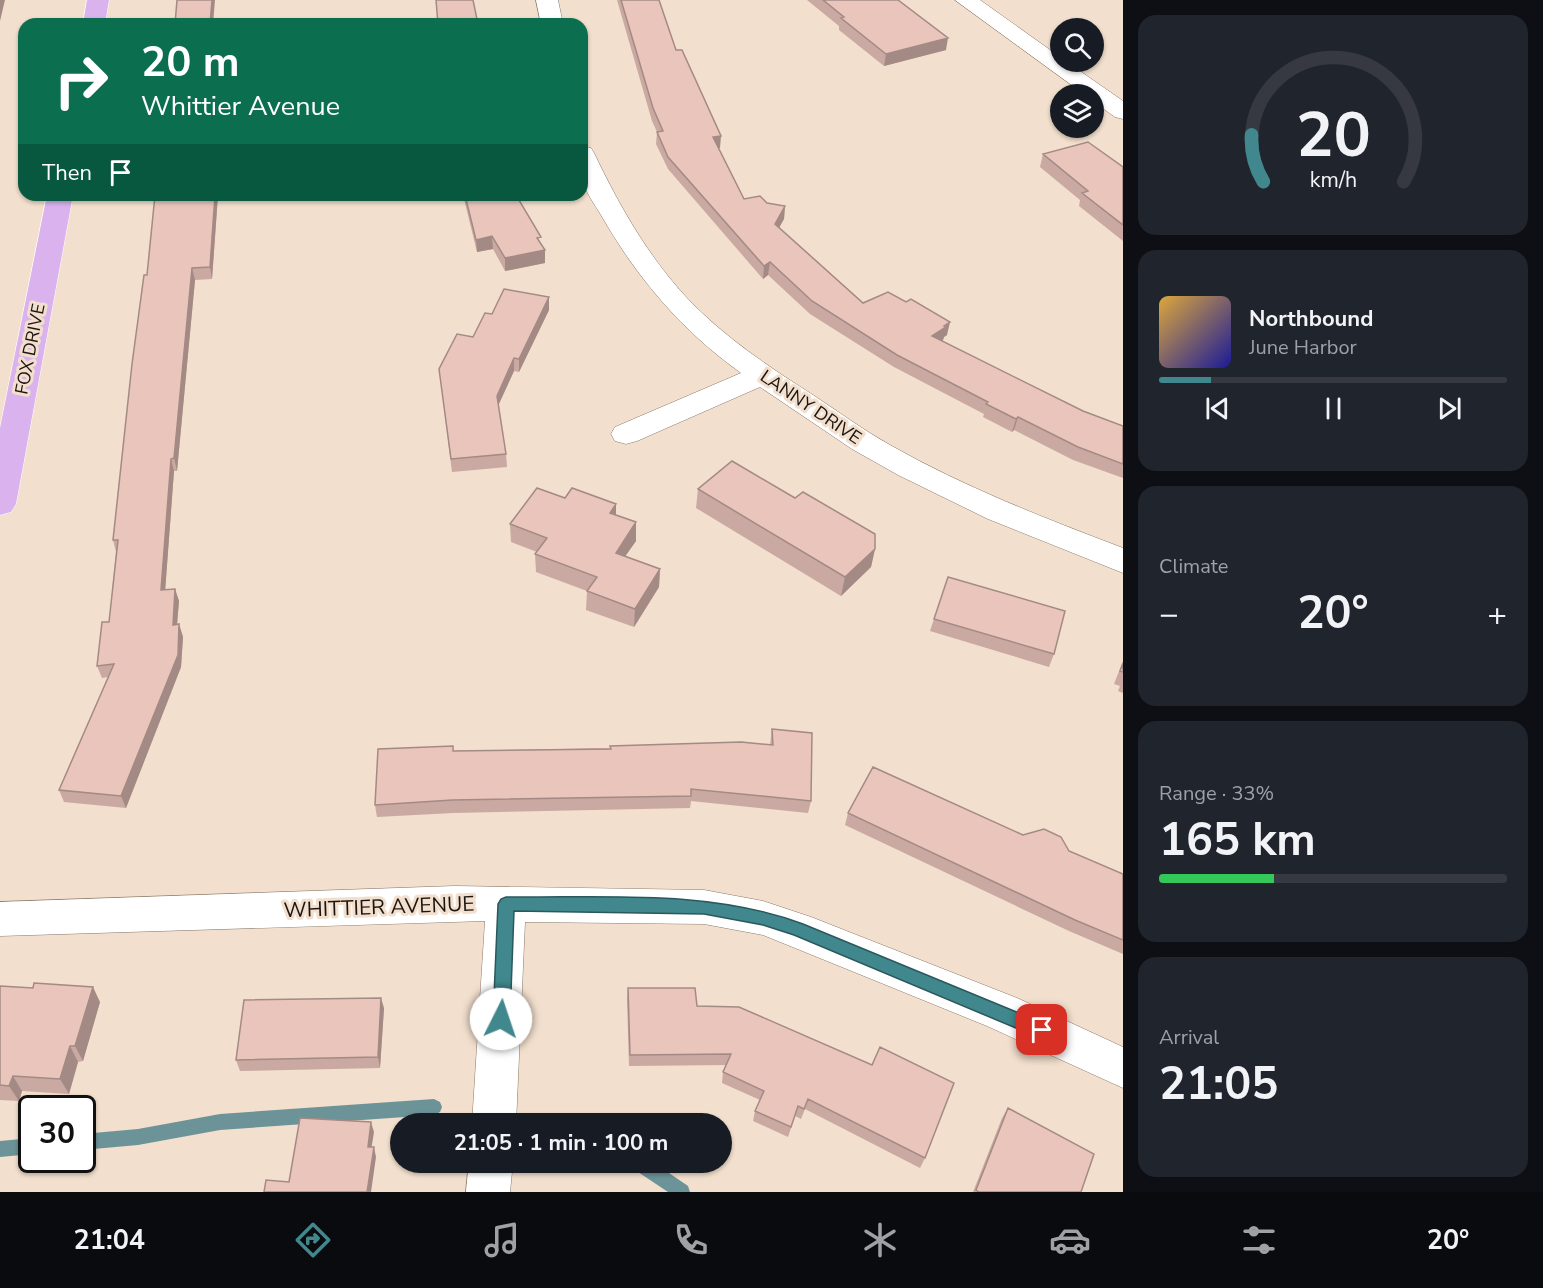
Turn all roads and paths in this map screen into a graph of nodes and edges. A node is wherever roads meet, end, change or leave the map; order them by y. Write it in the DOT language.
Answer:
graph roads {
  1 [pos="98,0"];
  2 [pos="547,0"];
  3 [pos="966,0"];
  4 [pos="95,18"];
  5 [pos="551,18"];
  6 [pos="1123,112"];
  7 [pos="588,167"];
  8 [pos="59,201"];
  9 [pos="762,375"];
  10 [pos="626,434"];
  11 [pos="0,504"];
  12 [pos="1123,561"];
  13 [pos="506,904"];
  14 [pos="0,919"];
  15 [pos="1123,1068"];
  16 [pos="495,1113"];
  17 [pos="490,1173"];
  18 [pos="488,1192"];
  1 -- 4 [label="main road"];
  2 -- 5 [label="street"];
  3 -- 6 [label="street"];
  7 -- 9 [label="street, LANNY DRIVE"];
  8 -- 11 [label="main road, FOX DRIVE"];
  9 -- 10 [label="street"];
  9 -- 12 [label="street, LANNY DRIVE"];
  13 -- 14 [label="street, WHITTIER AVENUE"];
  13 -- 15 [label="street, WHITTIER AVENUE"];
  13 -- 16 [label="street"];
  17 -- 18 [label="street"];
}
